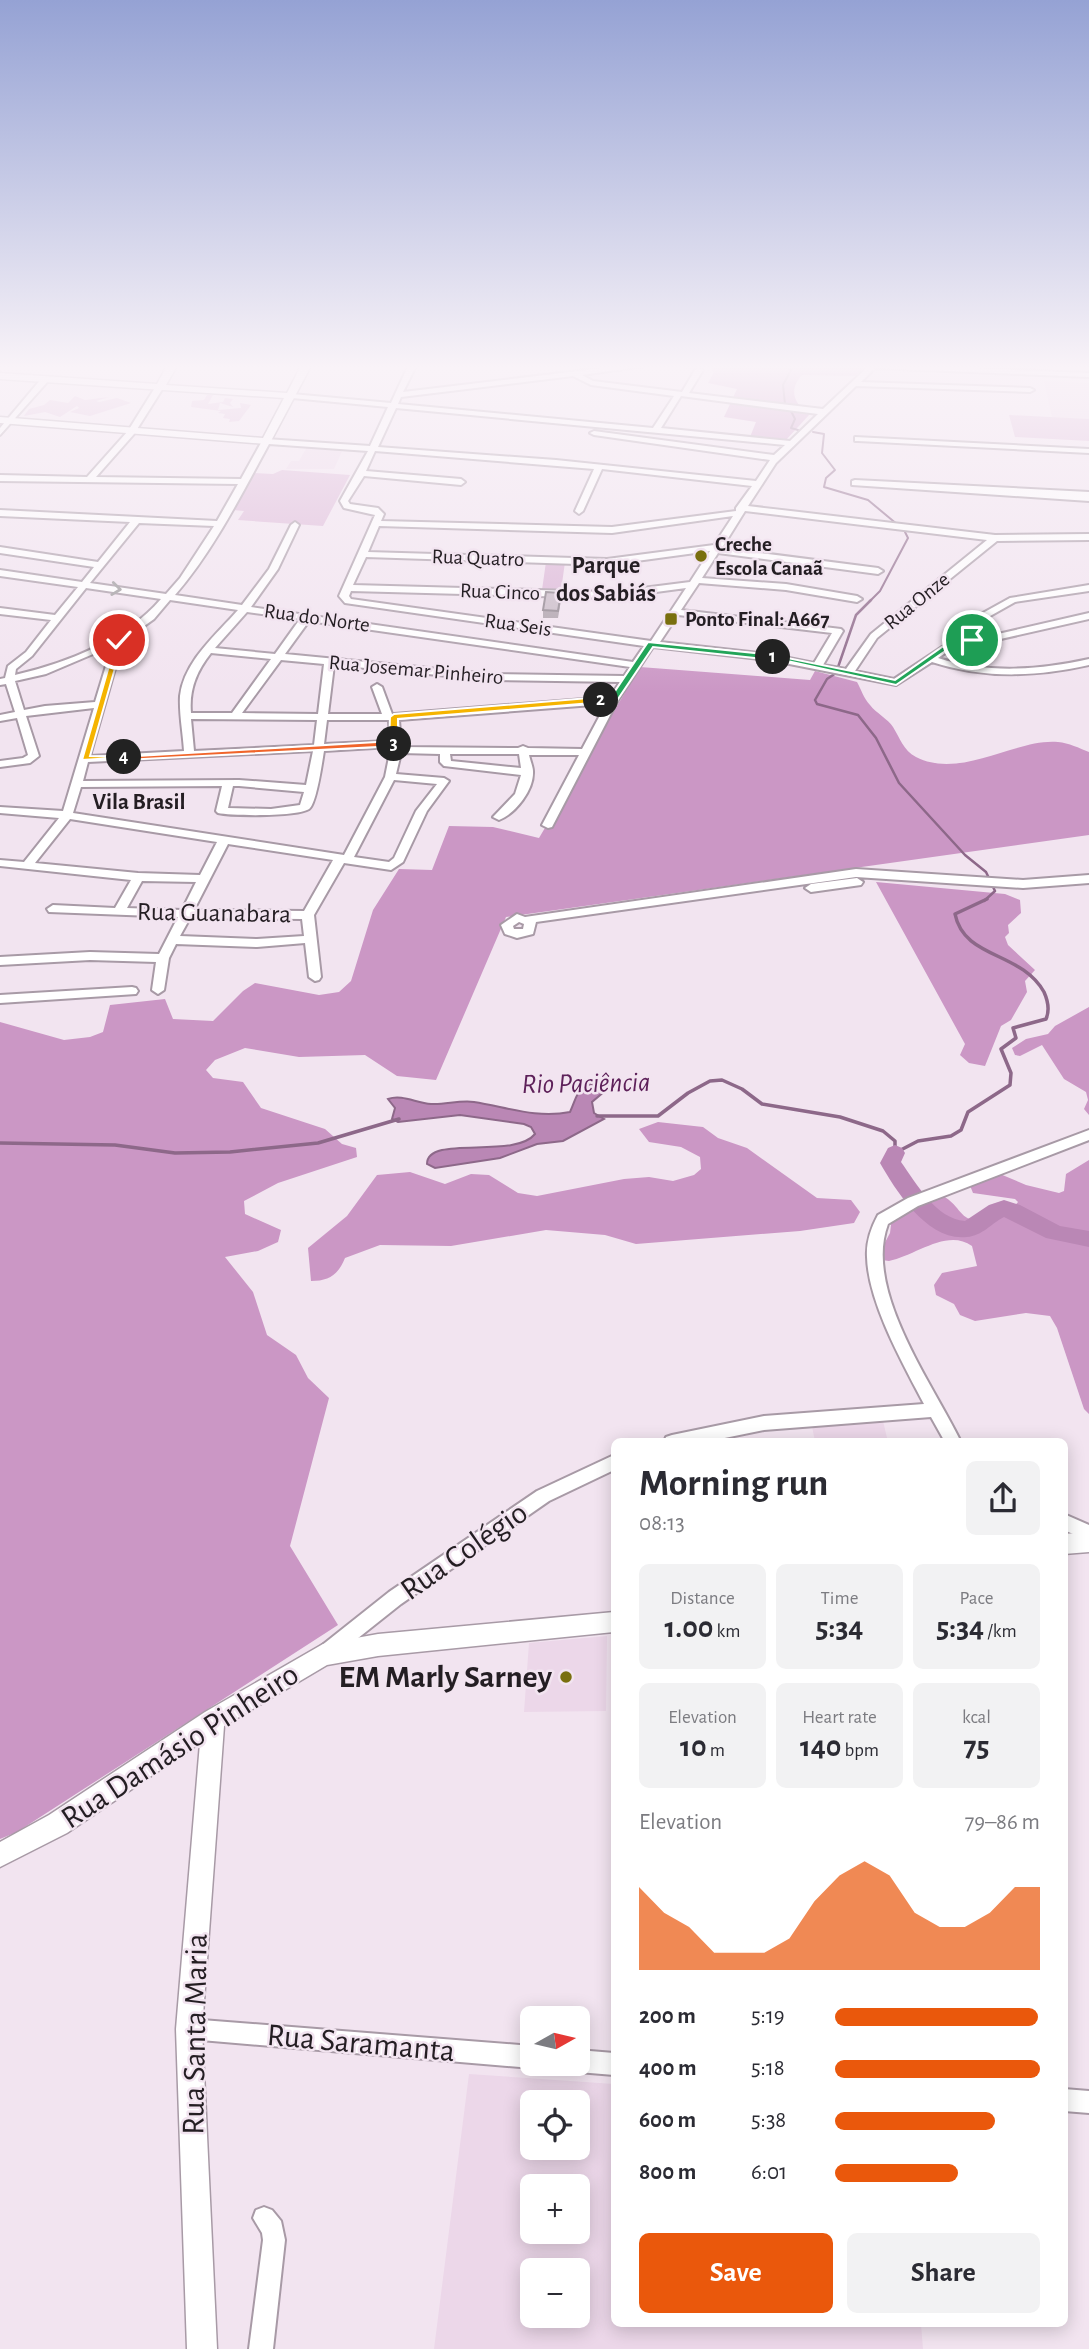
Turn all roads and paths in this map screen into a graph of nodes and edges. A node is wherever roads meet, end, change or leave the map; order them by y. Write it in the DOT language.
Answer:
graph roads {
  1 [pos="361,473"];
  2 [pos="95,474"];
  3 [pos="249,474"];
  4 [pos="368,474"];
  5 [pos="596,474"];
  6 [pos="665,474"];
  7 [pos="763,474"];
  8 [pos="0,478"];
  9 [pos="89,480"];
  10 [pos="245,482"];
  11 [pos="461,482"];
  12 [pos="755,484"];
  13 [pos="1089,496"];
  14 [pos="579,511"];
  15 [pos="738,511"];
  16 [pos="4,513"];
  17 [pos="378,518"];
  18 [pos="137,519"];
  19 [pos="220,524"];
  20 [pos="0,525"];
  21 [pos="295,525"];
  22 [pos="1089,537"];
  23 [pos="995,538"];
  24 [pos="718,548"];
  25 [pos="0,551"];
  26 [pos="362,554"];
  27 [pos="102,565"];
  28 [pos="878,571"];
  29 [pos="0,573"];
  30 [pos="696,582"];
  31 [pos="86,585"];
  32 [pos="1089,587"];
  33 [pos="346,592"];
  34 [pos="171,596"];
  35 [pos="857,599"];
  36 [pos="246,607"];
  37 [pos="0,611"];
  38 [pos="677,612"];
  39 [pos="1089,616"];
  40 [pos="307,617"];
  41 [pos="56,618"];
  42 [pos="995,636"];
  43 [pos="119,640"];
  44 [pos="652,644"];
  45 [pos="207,650"];
  46 [pos="929,658"];
  47 [pos="276,659"];
  48 [pos="329,662"];
  49 [pos="1089,662"];
  50 [pos="635,665"];
  51 [pos="824,666"];
  52 [pos="1070,667"];
  53 [pos="845,671"];
  54 [pos="1089,671"];
  55 [pos="626,679"];
  56 [pos="5,682"];
  57 [pos="377,687"];
  58 [pos="613,700"];
  59 [pos="99,705"];
  60 [pos="22,712"];
  61 [pos="188,716"];
  62 [pos="235,716"];
  63 [pos="391,717"];
  64 [pos="0,718"];
  65 [pos="320,719"];
  66 [pos="396,747"];
  67 [pos="319,748"];
  68 [pos="445,749"];
  69 [pos="523,749"];
  70 [pos="586,752"];
  71 [pos="189,755"];
  72 [pos="85,758"];
  73 [pos="0,764"];
  74 [pos="528,772"];
  75 [pos="390,777"];
  76 [pos="228,783"];
  77 [pos="77,784"];
  78 [pos="312,789"];
  79 [pos="0,810"];
  80 [pos="67,815"];
  81 [pos="499,817"];
  82 [pos="548,825"];
  83 [pos="224,840"];
  84 [pos="344,859"];
  85 [pos="0,863"];
  86 [pos="28,864"];
  87 [pos="138,877"];
  88 [pos="205,879"];
  89 [pos="1089,879"];
  90 [pos="1003,882"];
  91 [pos="1089,885"];
  92 [pos="53,909"];
  93 [pos="120,910"];
  94 [pos="186,914"];
  95 [pos="308,915"];
  96 [pos="529,923"];
  97 [pos="310,939"];
  98 [pos="173,940"];
  99 [pos="163,958"];
  100 [pos="0,961"];
  101 [pos="315,977"];
  102 [pos="158,990"];
  103 [pos="132,991"];
  104 [pos="0,999"];
  105 [pos="1089,1135"];
  106 [pos="934,1410"];
  107 [pos="691,1438"];
  108 [pos="951,1438"];
  109 [pos="611,1463"];
  110 [pos="1068,1523"];
  111 [pos="1089,1533"];
  112 [pos="1089,1542"];
  113 [pos="1068,1544"];
  114 [pos="611,1622"];
  115 [pos="323,1655"];
  116 [pos="213,1720"];
  117 [pos="0,1854"];
  118 [pos="189,2029"];
  119 [pos="520,2056"];
  120 [pos="590,2062"];
  121 [pos="611,2064"];
  122 [pos="1068,2100"];
  123 [pos="1089,2102"];
  124 [pos="264,2218"];
  125 [pos="202,2349"];
  126 [pos="261,2349"];
  1 -- 17 [label="street"];
  2 -- 9 [label="street"];
  3 -- 10 [label="street"];
  4 -- 11 [label="street"];
  5 -- 14 [label="street"];
  6 -- 12 [label="street"];
  7 -- 12 [label="street"];
  8 -- 9 [label="street"];
  9 -- 10 [label="street"];
  10 -- 19 [label="street"];
  12 -- 15 [label="street"];
  13 -- 13 [label="street"];
  15 -- 17 [label="street"];
  15 -- 23 [label="street"];
  15 -- 24 [label="street"];
  16 -- 18 [label="street"];
  16 -- 20 [label="street"];
  17 -- 26 [label="street"];
  18 -- 19 [label="street"];
  18 -- 27 [label="street"];
  19 -- 34 [label="street"];
  21 -- 36 [label="street"];
  22 -- 23 [label="street"];
  23 -- 53 [label="street, Rua Onze"];
  24 -- 26 [label="street, Rua Quatro"];
  24 -- 28 [label="street, Rua Quatro"];
  24 -- 30 [label="street"];
  25 -- 27 [label="street"];
  26 -- 33 [label="street"];
  27 -- 31 [label="street"];
  29 -- 31 [label="street, Rua do Norte"];
  30 -- 33 [label="street, Rua Cinco"];
  30 -- 35 [label="street, Rua Cinco"];
  30 -- 38 [label="street"];
  31 -- 34 [label="street, Rua do Norte, one-way"];
  31 -- 41 [label="street"];
  32 -- 42 [label="street"];
  33 -- 44 [label="street, Rua Seis"];
  34 -- 36 [label="street, Rua do Norte"];
  34 -- 43 [label="street"];
  36 -- 40 [label="street, Rua do Norte"];
  36 -- 45 [label="street"];
  37 -- 41 [label="street"];
  38 -- 44 [label="street"];
  38 -- 51 [label="street"];
  39 -- 42 [label="street"];
  40 -- 47 [label="street"];
  40 -- 50 [label="street, Rua do Norte"];
  41 -- 56 [label="street"];
  42 -- 46 [label="street"];
  43 -- 56 [label="street"];
  43 -- 59 [label="street"];
  44 -- 50 [label="street"];
  44 -- 51 [label="street, Rua Seis"];
  45 -- 47 [label="street, Rua Josemar Pinheiro"];
  45 -- 61 [label="street"];
  46 -- 52 [label="street"];
  46 -- 53 [label="street, Rua Seis"];
  47 -- 48 [label="street, Rua Josemar Pinheiro"];
  47 -- 62 [label="street"];
  48 -- 55 [label="street, Rua Josemar Pinheiro"];
  48 -- 65 [label="street"];
  49 -- 52 [label="street"];
  50 -- 55 [label="street"];
  51 -- 53 [label="street, Rua Seis"];
  52 -- 54 [label="street"];
  55 -- 58 [label="street"];
  56 -- 60 [label="street"];
  57 -- 63 [label="street"];
  58 -- 63 [label="street"];
  58 -- 70 [label="street"];
  59 -- 60 [label="street"];
  59 -- 72 [label="street"];
  60 -- 64 [label="street"];
  60 -- 73 [label="street"];
  61 -- 62 [label="street"];
  61 -- 71 [label="street"];
  62 -- 65 [label="street"];
  63 -- 65 [label="street"];
  63 -- 66 [label="street"];
  65 -- 67 [label="street"];
  66 -- 67 [label="street"];
  66 -- 68 [label="street"];
  66 -- 75 [label="street"];
  67 -- 71 [label="street"];
  67 -- 78 [label="street"];
  68 -- 69 [label="street"];
  68 -- 74 [label="street"];
  69 -- 70 [label="street"];
  69 -- 74 [label="street"];
  70 -- 82 [label="street"];
  71 -- 72 [label="street"];
  72 -- 77 [label="street"];
  74 -- 81 [label="street"];
  75 -- 84 [label="street"];
  75 -- 84 [label="street"];
  76 -- 77 [label="street"];
  76 -- 78 [label="street"];
  76 -- 78 [label="street"];
  77 -- 80 [label="street"];
  79 -- 80 [label="street"];
  80 -- 83 [label="street"];
  80 -- 86 [label="street"];
  83 -- 84 [label="street"];
  83 -- 88 [label="street"];
  84 -- 95 [label="street"];
  85 -- 86 [label="street"];
  86 -- 87 [label="street"];
  87 -- 88 [label="street"];
  87 -- 93 [label="street, Rua Guanabara"];
  88 -- 94 [label="street"];
  89 -- 90 [label="street"];
  90 -- 91 [label="street"];
  90 -- 96 [label="street"];
  92 -- 93 [label="street, Rua Guanabara"];
  93 -- 94 [label="street, Rua Guanabara"];
  94 -- 95 [label="street, Rua Guanabara"];
  94 -- 98 [label="street"];
  95 -- 97 [label="street"];
  97 -- 98 [label="street"];
  97 -- 101 [label="street"];
  98 -- 99 [label="street"];
  99 -- 100 [label="street"];
  99 -- 102 [label="street"];
  103 -- 104 [label="street"];
  105 -- 106 [label="street"];
  106 -- 107 [label="street"];
  106 -- 108 [label="street"];
  109 -- 115 [label="street, Rua Colégio"];
  110 -- 111 [label="street"];
  112 -- 113 [label="street"];
  114 -- 115 [label="street, Rua Damásio Pinheiro"];
  115 -- 116 [label="street, Rua Damásio Pinheiro"];
  116 -- 117 [label="street, Rua Damásio Pinheiro"];
  116 -- 118 [label="street, Rua Santa Maria"];
  118 -- 119 [label="street, Rua Saramanta"];
  118 -- 125 [label="street, Rua Santa Maria"];
  120 -- 121 [label="street"];
  122 -- 123 [label="street"];
  124 -- 126 [label="street"];
}
